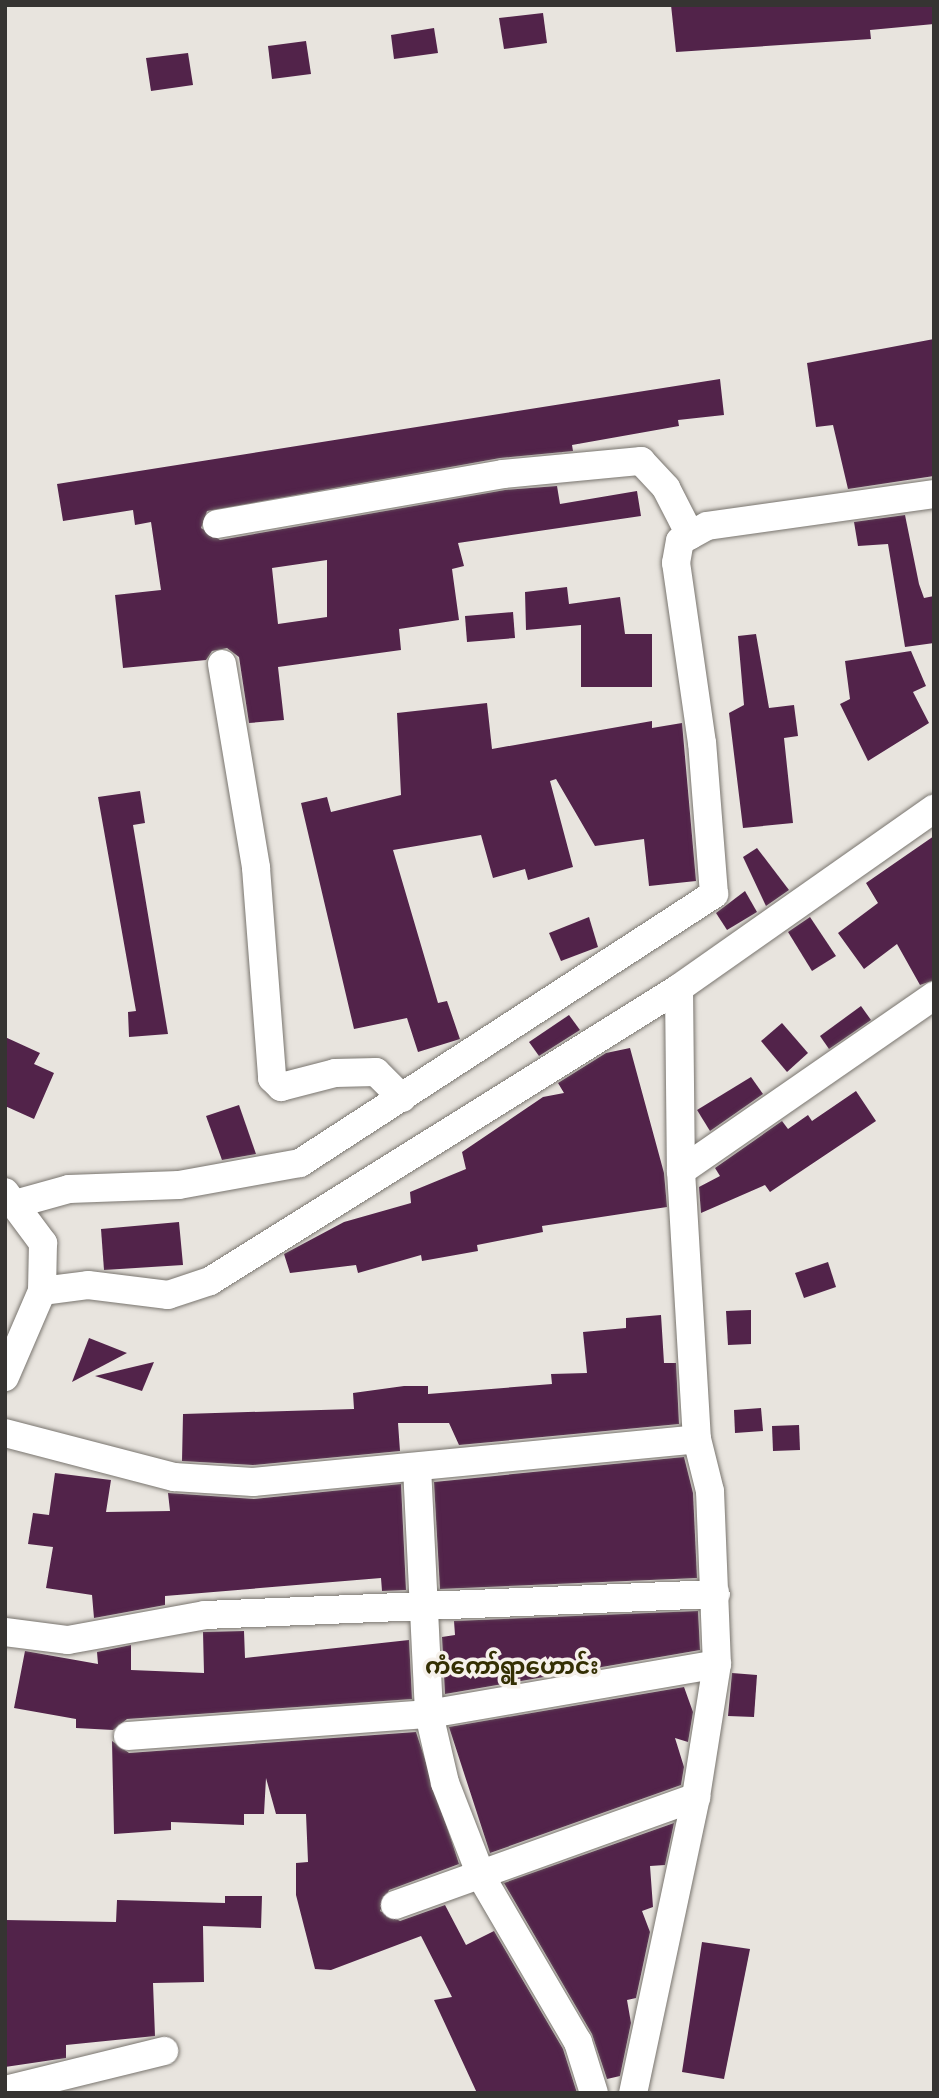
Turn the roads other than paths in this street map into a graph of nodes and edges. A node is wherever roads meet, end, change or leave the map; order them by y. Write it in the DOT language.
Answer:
graph roads {
  1 [pos="934,494"];
  2 [pos="217,524"];
  3 [pos="690,535"];
  4 [pos="222,664"];
  5 [pos="934,809"];
  6 [pos="679,988"];
  7 [pos="934,996"];
  8 [pos="401,1098"];
  9 [pos="681,1171"];
  10 [pos="10,1198"];
  11 [pos="42,1292"];
  12 [pos="5,1377"];
  13 [pos="5,1433"];
  14 [pos="697,1439"];
  15 [pos="417,1467"];
  16 [pos="716,1594"];
  17 [pos="426,1607"];
  18 [pos="5,1632"];
  19 [pos="717,1664"];
  20 [pos="429,1714"];
  21 [pos="128,1736"];
  22 [pos="696,1797"];
  23 [pos="482,1878"];
  24 [pos="395,1905"];
  25 [pos="164,2051"];
  26 [pos="5,2090"];
  27 [pos="594,2093"];
  28 [pos="634,2093"];
  1 -- 3 [label="street"];
  2 -- 3 [label="street"];
  3 -- 8 [label="street"];
  4 -- 8 [label="street"];
  5 -- 6 [label="street"];
  6 -- 9 [label="street"];
  6 -- 11 [label="street"];
  7 -- 9 [label="street"];
  8 -- 10 [label="street"];
  9 -- 14 [label="street"];
  10 -- 11 [label="street"];
  11 -- 12 [label="street"];
  13 -- 15 [label="street"];
  14 -- 15 [label="street"];
  14 -- 16 [label="street"];
  15 -- 17 [label="street"];
  16 -- 17 [label="street"];
  16 -- 19 [label="street"];
  17 -- 18 [label="street"];
  17 -- 20 [label="street"];
  19 -- 20 [label="street"];
  19 -- 22 [label="street"];
  20 -- 21 [label="street"];
  20 -- 23 [label="street"];
  22 -- 23 [label="street"];
  22 -- 28 [label="street"];
  23 -- 24 [label="street"];
  23 -- 27 [label="street"];
  25 -- 26 [label="street"];
}
